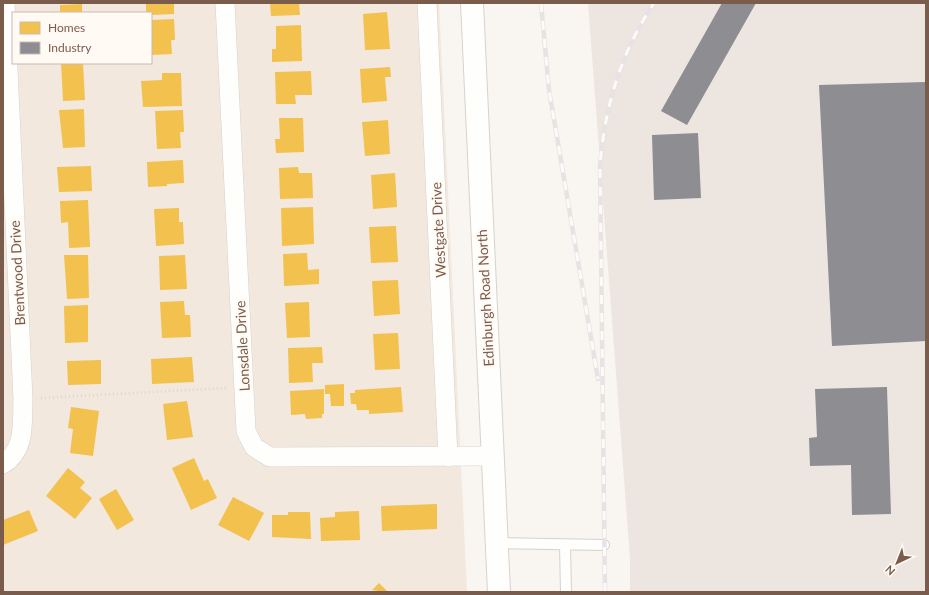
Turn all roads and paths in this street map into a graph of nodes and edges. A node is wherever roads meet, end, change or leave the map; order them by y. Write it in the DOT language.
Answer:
graph roads {
  1 [pos="5,3"];
  2 [pos="225,3"];
  3 [pos="427,3"];
  4 [pos="472,3"];
  5 [pos="244,387"];
  6 [pos="23,399"];
  7 [pos="492,456"];
  8 [pos="448,457"];
  9 [pos="3,464"];
  10 [pos="497,543"];
  11 [pos="565,545"];
  12 [pos="604,545"];
  13 [pos="499,592"];
  14 [pos="566,592"];
  1 -- 6 [label="street, Brentwood Drive"];
  2 -- 5 [label="street, Lonsdale Drive"];
  3 -- 8 [label="street, Westgate Drive"];
  4 -- 7 [label="main road, Edinburgh Road North"];
  5 -- 6 [label="path"];
  5 -- 8 [label="street, Lonsdale Drive"];
  6 -- 9 [label="street, Brentwood Drive"];
  7 -- 8 [label="street, Lonsdale Drive"];
  7 -- 10 [label="main road, Edinburgh Road North"];
  10 -- 11 [label="lane"];
  10 -- 13 [label="main road, Edinburgh Road North"];
  11 -- 12 [label="lane"];
  11 -- 14 [label="lane"];
}
